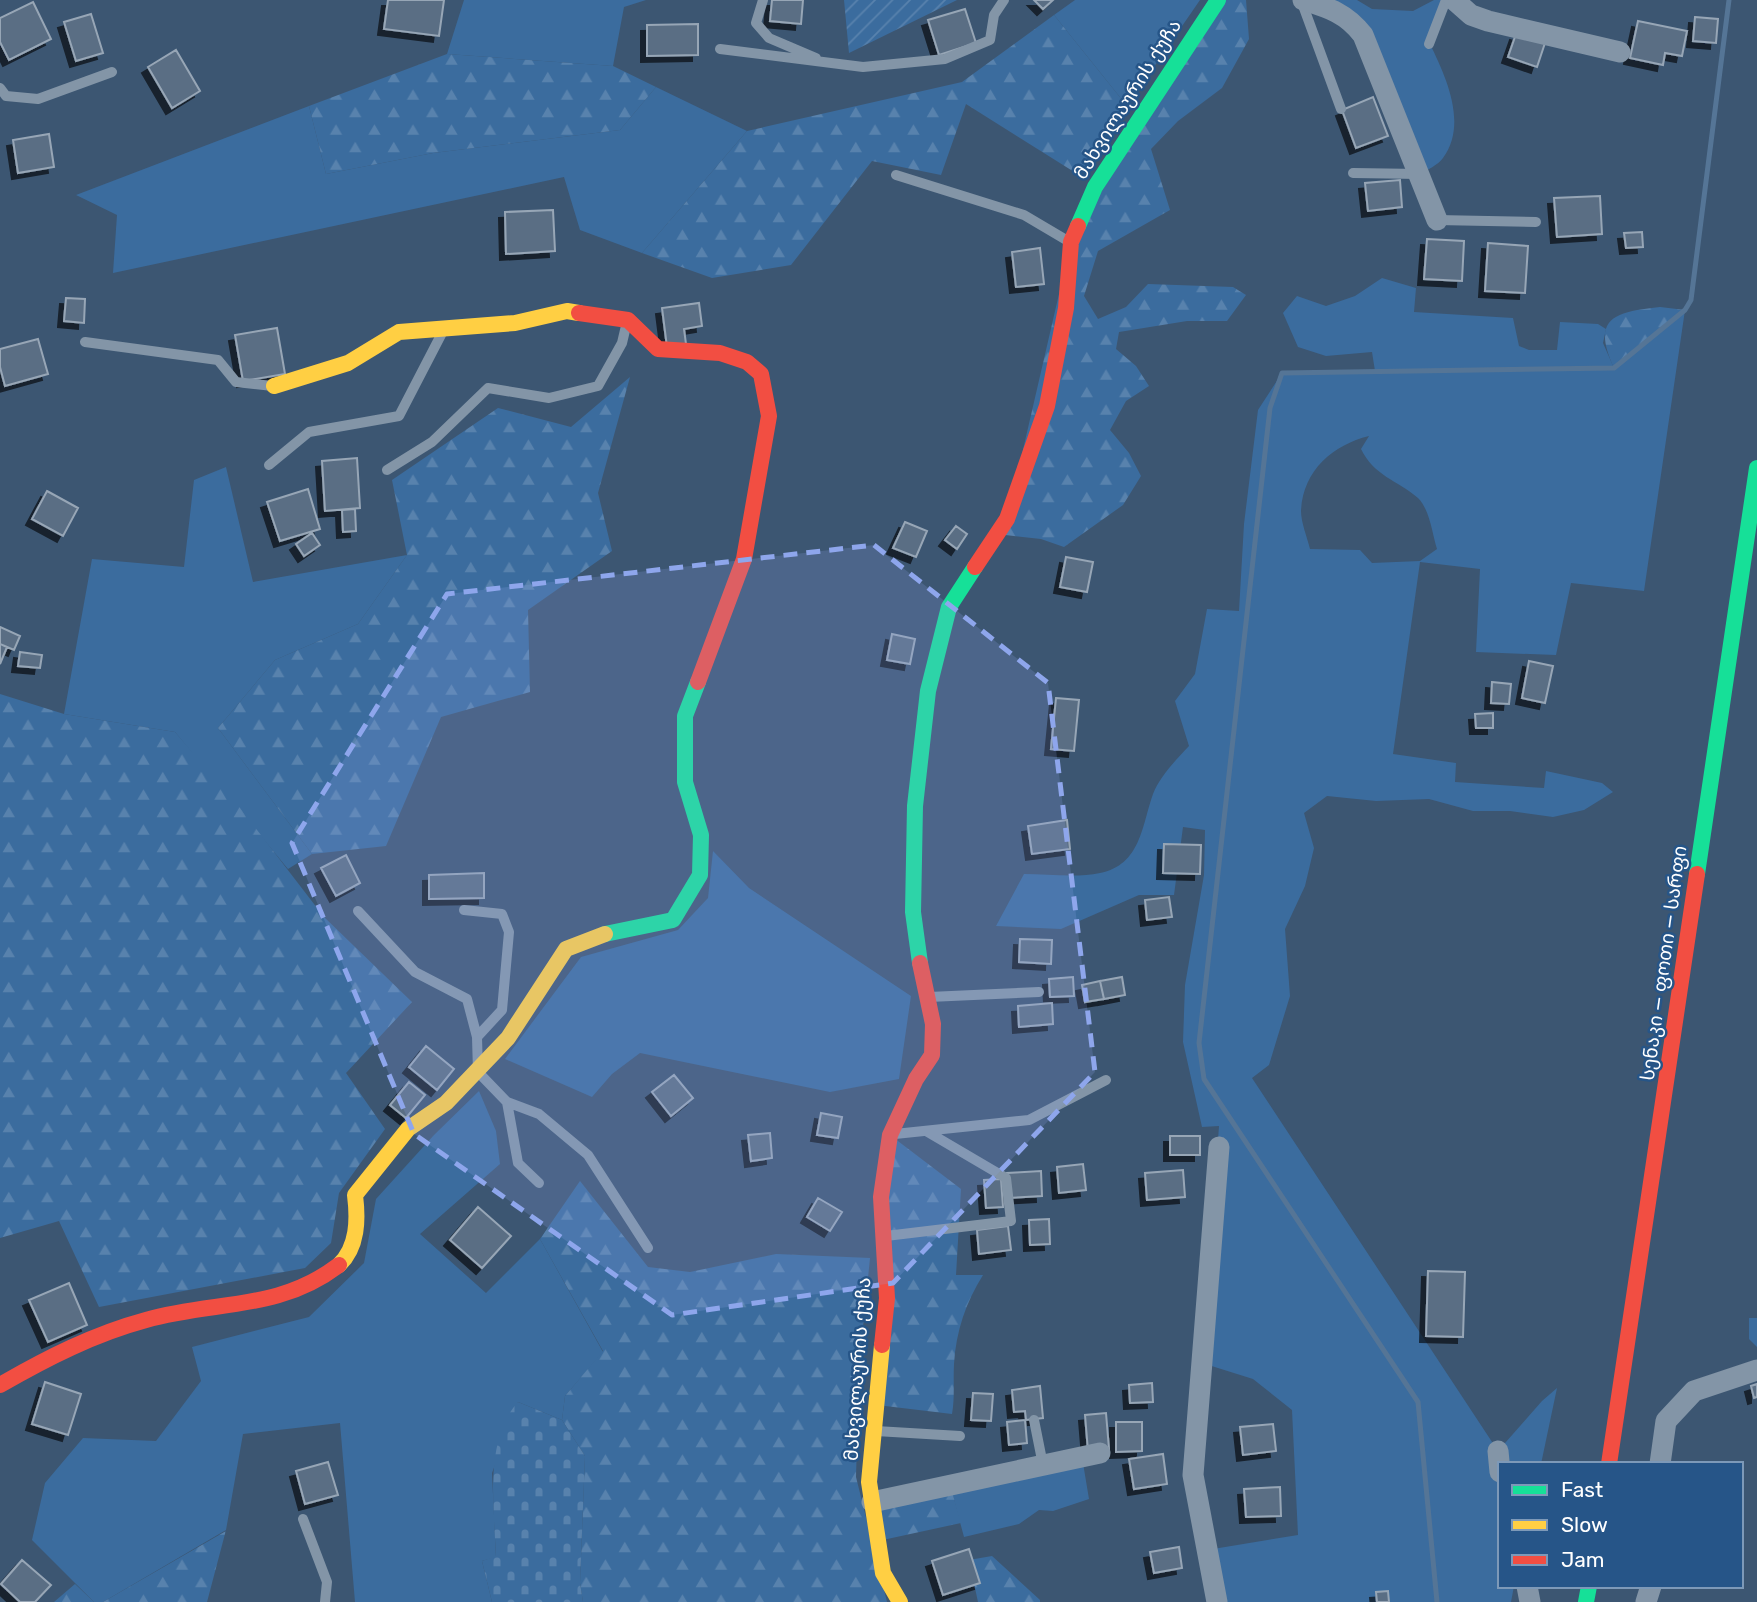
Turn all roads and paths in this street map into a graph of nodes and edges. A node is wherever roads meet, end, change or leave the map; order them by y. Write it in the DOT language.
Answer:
graph roads {
  1 [pos="763,0"];
  2 [pos="1004,0"];
  3 [pos="1218,0"];
  4 [pos="1302,0"];
  5 [pos="1446,0"];
  6 [pos="1454,0"];
  7 [pos="1429,44"];
  8 [pos="720,49"];
  9 [pos="1620,52"];
  10 [pos="828,63"];
  11 [pos="112,72"];
  12 [pos="0,89"];
  13 [pos="1341,109"];
  14 [pos="1353,173"];
  15 [pos="1420,174"];
  16 [pos="896,175"];
  17 [pos="1437,219"];
  18 [pos="1536,222"];
  19 [pos="1071,242"];
  20 [pos="628,320"];
  21 [pos="447,328"];
  22 [pos="85,342"];
  23 [pos="274,386"];
  24 [pos="269,465"];
  25 [pos="1757,468"];
  26 [pos="387,470"];
  27 [pos="464,910"];
  28 [pos="358,911"];
  29 [pos="1038,992"];
  30 [pos="927,997"];
  31 [pos="477,1037"];
  32 [pos="478,1072"];
  33 [pos="1106,1080"];
  34 [pos="507,1102"];
  35 [pos="926,1131"];
  36 [pos="890,1135"];
  37 [pos="1219,1147"];
  38 [pos="539,1183"];
  39 [pos="883,1237"];
  40 [pos="648,1248"];
  41 [pos="1757,1370"];
  42 [pos="0,1385"];
  43 [pos="1034,1420"];
  44 [pos="874,1431"];
  45 [pos="960,1436"];
  46 [pos="1100,1453"];
  47 [pos="1609,1462"];
  48 [pos="1660,1462"];
  49 [pos="1042,1465"];
  50 [pos="872,1502"];
  51 [pos="303,1519"];
  52 [pos="325,1602"];
  53 [pos="900,1602"];
  54 [pos="1217,1602"];
  1 -- 10 [label="lane"];
  2 -- 10 [label="lane"];
  3 -- 19 [label="main road, მახვილაურის ქუჩა"];
  4 -- 13 [label="lane"];
  4 -- 15 [label="street"];
  5 -- 7 [label="lane"];
  6 -- 9 [label="street"];
  8 -- 10 [label="lane"];
  11 -- 12 [label="lane"];
  14 -- 15 [label="lane"];
  15 -- 17 [label="street"];
  16 -- 19 [label="lane"];
  17 -- 18 [label="lane"];
  19 -- 30 [label="main road, მახვილაურის ქუჩა"];
  20 -- 21 [label="main road"];
  20 -- 26 [label="lane"];
  20 -- 32 [label="main road"];
  21 -- 23 [label="main road"];
  21 -- 24 [label="lane"];
  22 -- 23 [label="lane"];
  25 -- 47 [label="main road, სენაკი — ფოთი — სარფი"];
  27 -- 31 [label="lane"];
  28 -- 31 [label="lane"];
  29 -- 30 [label="lane"];
  30 -- 36 [label="main road, მახვილაურის ქუჩა"];
  31 -- 32 [label="lane"];
  32 -- 34 [label="lane"];
  32 -- 42 [label="main road"];
  33 -- 35 [label="lane"];
  34 -- 38 [label="lane"];
  34 -- 40 [label="lane"];
  35 -- 36 [label="lane"];
  35 -- 39 [label="lane"];
  36 -- 39 [label="main road, მახვილაურის ქუჩა"];
  37 -- 54 [label="street"];
  39 -- 44 [label="main road, მახვილაურის ქუჩა"];
  41 -- 48 [label="street"];
  43 -- 49 [label="lane"];
  44 -- 45 [label="lane"];
  44 -- 50 [label="main road, მახვილაურის ქუჩა"];
  46 -- 49 [label="street"];
  49 -- 50 [label="street"];
  50 -- 53 [label="main road, მახვილაურის ქუჩა"];
  51 -- 52 [label="lane"];
}
